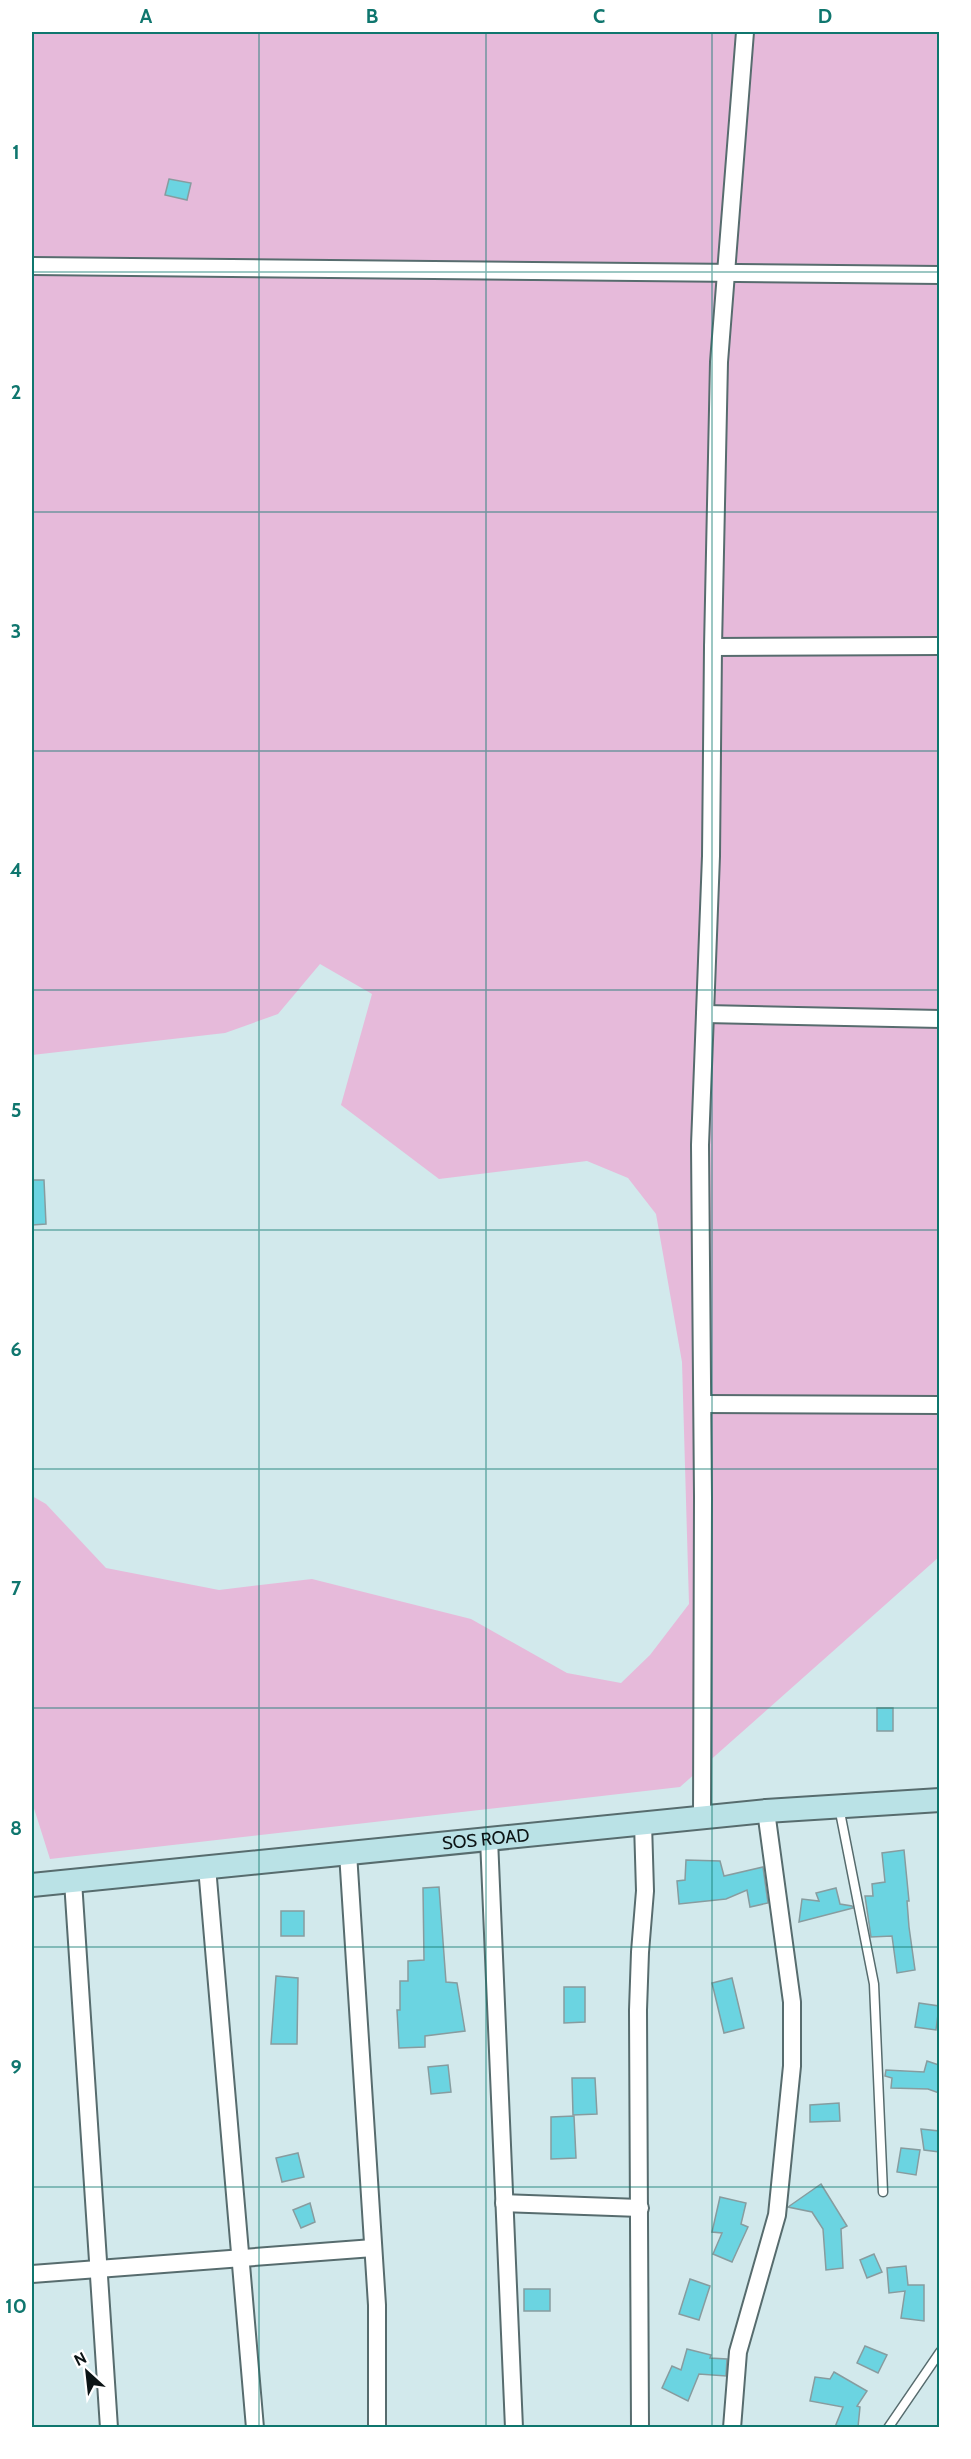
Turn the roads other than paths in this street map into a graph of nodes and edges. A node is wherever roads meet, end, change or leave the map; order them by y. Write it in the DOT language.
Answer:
graph roads {
  1 [pos="745,32"];
  2 [pos="32,266"];
  3 [pos="726,275"];
  4 [pos="939,275"];
  5 [pos="939,646"];
  6 [pos="712,647"];
  7 [pos="705,1014"];
  8 [pos="939,1019"];
  9 [pos="703,1404"];
  10 [pos="939,1405"];
  11 [pos="939,1800"];
  12 [pos="839,1806"];
  13 [pos="766,1811"];
  14 [pos="702,1817"];
  15 [pos="643,1823"];
  16 [pos="489,1839"];
  17 [pos="348,1853"];
  18 [pos="207,1867"];
  19 [pos="73,1881"];
  20 [pos="32,1885"];
  21 [pos="883,2192"];
  22 [pos="504,2203"];
  23 [pos="640,2208"];
  24 [pos="373,2248"];
  25 [pos="241,2258"];
  26 [pos="99,2269"];
  27 [pos="32,2274"];
  28 [pos="939,2352"];
  29 [pos="109,2427"];
  30 [pos="255,2427"];
  31 [pos="377,2427"];
  32 [pos="514,2427"];
  33 [pos="640,2427"];
  34 [pos="732,2427"];
  35 [pos="888,2427"];
  1 -- 3 [label="street"];
  2 -- 3 [label="street"];
  3 -- 4 [label="street"];
  3 -- 6 [label="street"];
  5 -- 6 [label="street"];
  6 -- 7 [label="street"];
  7 -- 8 [label="street"];
  7 -- 9 [label="street"];
  9 -- 10 [label="street"];
  9 -- 14 [label="street"];
  11 -- 12 [label="street, SOS ROAD"];
  12 -- 13 [label="street, SOS ROAD"];
  12 -- 21 [label="lane"];
  13 -- 14 [label="street, SOS ROAD"];
  13 -- 34 [label="street"];
  14 -- 15 [label="street, SOS ROAD"];
  15 -- 16 [label="street, SOS ROAD"];
  15 -- 23 [label="street"];
  16 -- 17 [label="street, SOS ROAD"];
  16 -- 22 [label="street"];
  17 -- 18 [label="street, SOS ROAD"];
  17 -- 24 [label="street"];
  18 -- 19 [label="street, SOS ROAD"];
  18 -- 25 [label="street"];
  19 -- 20 [label="street, SOS ROAD"];
  19 -- 26 [label="street"];
  22 -- 23 [label="street"];
  22 -- 32 [label="street"];
  23 -- 33 [label="street"];
  24 -- 25 [label="street"];
  24 -- 31 [label="street"];
  25 -- 26 [label="street"];
  25 -- 30 [label="street"];
  26 -- 27 [label="street"];
  26 -- 29 [label="street"];
  28 -- 35 [label="lane"];
}
